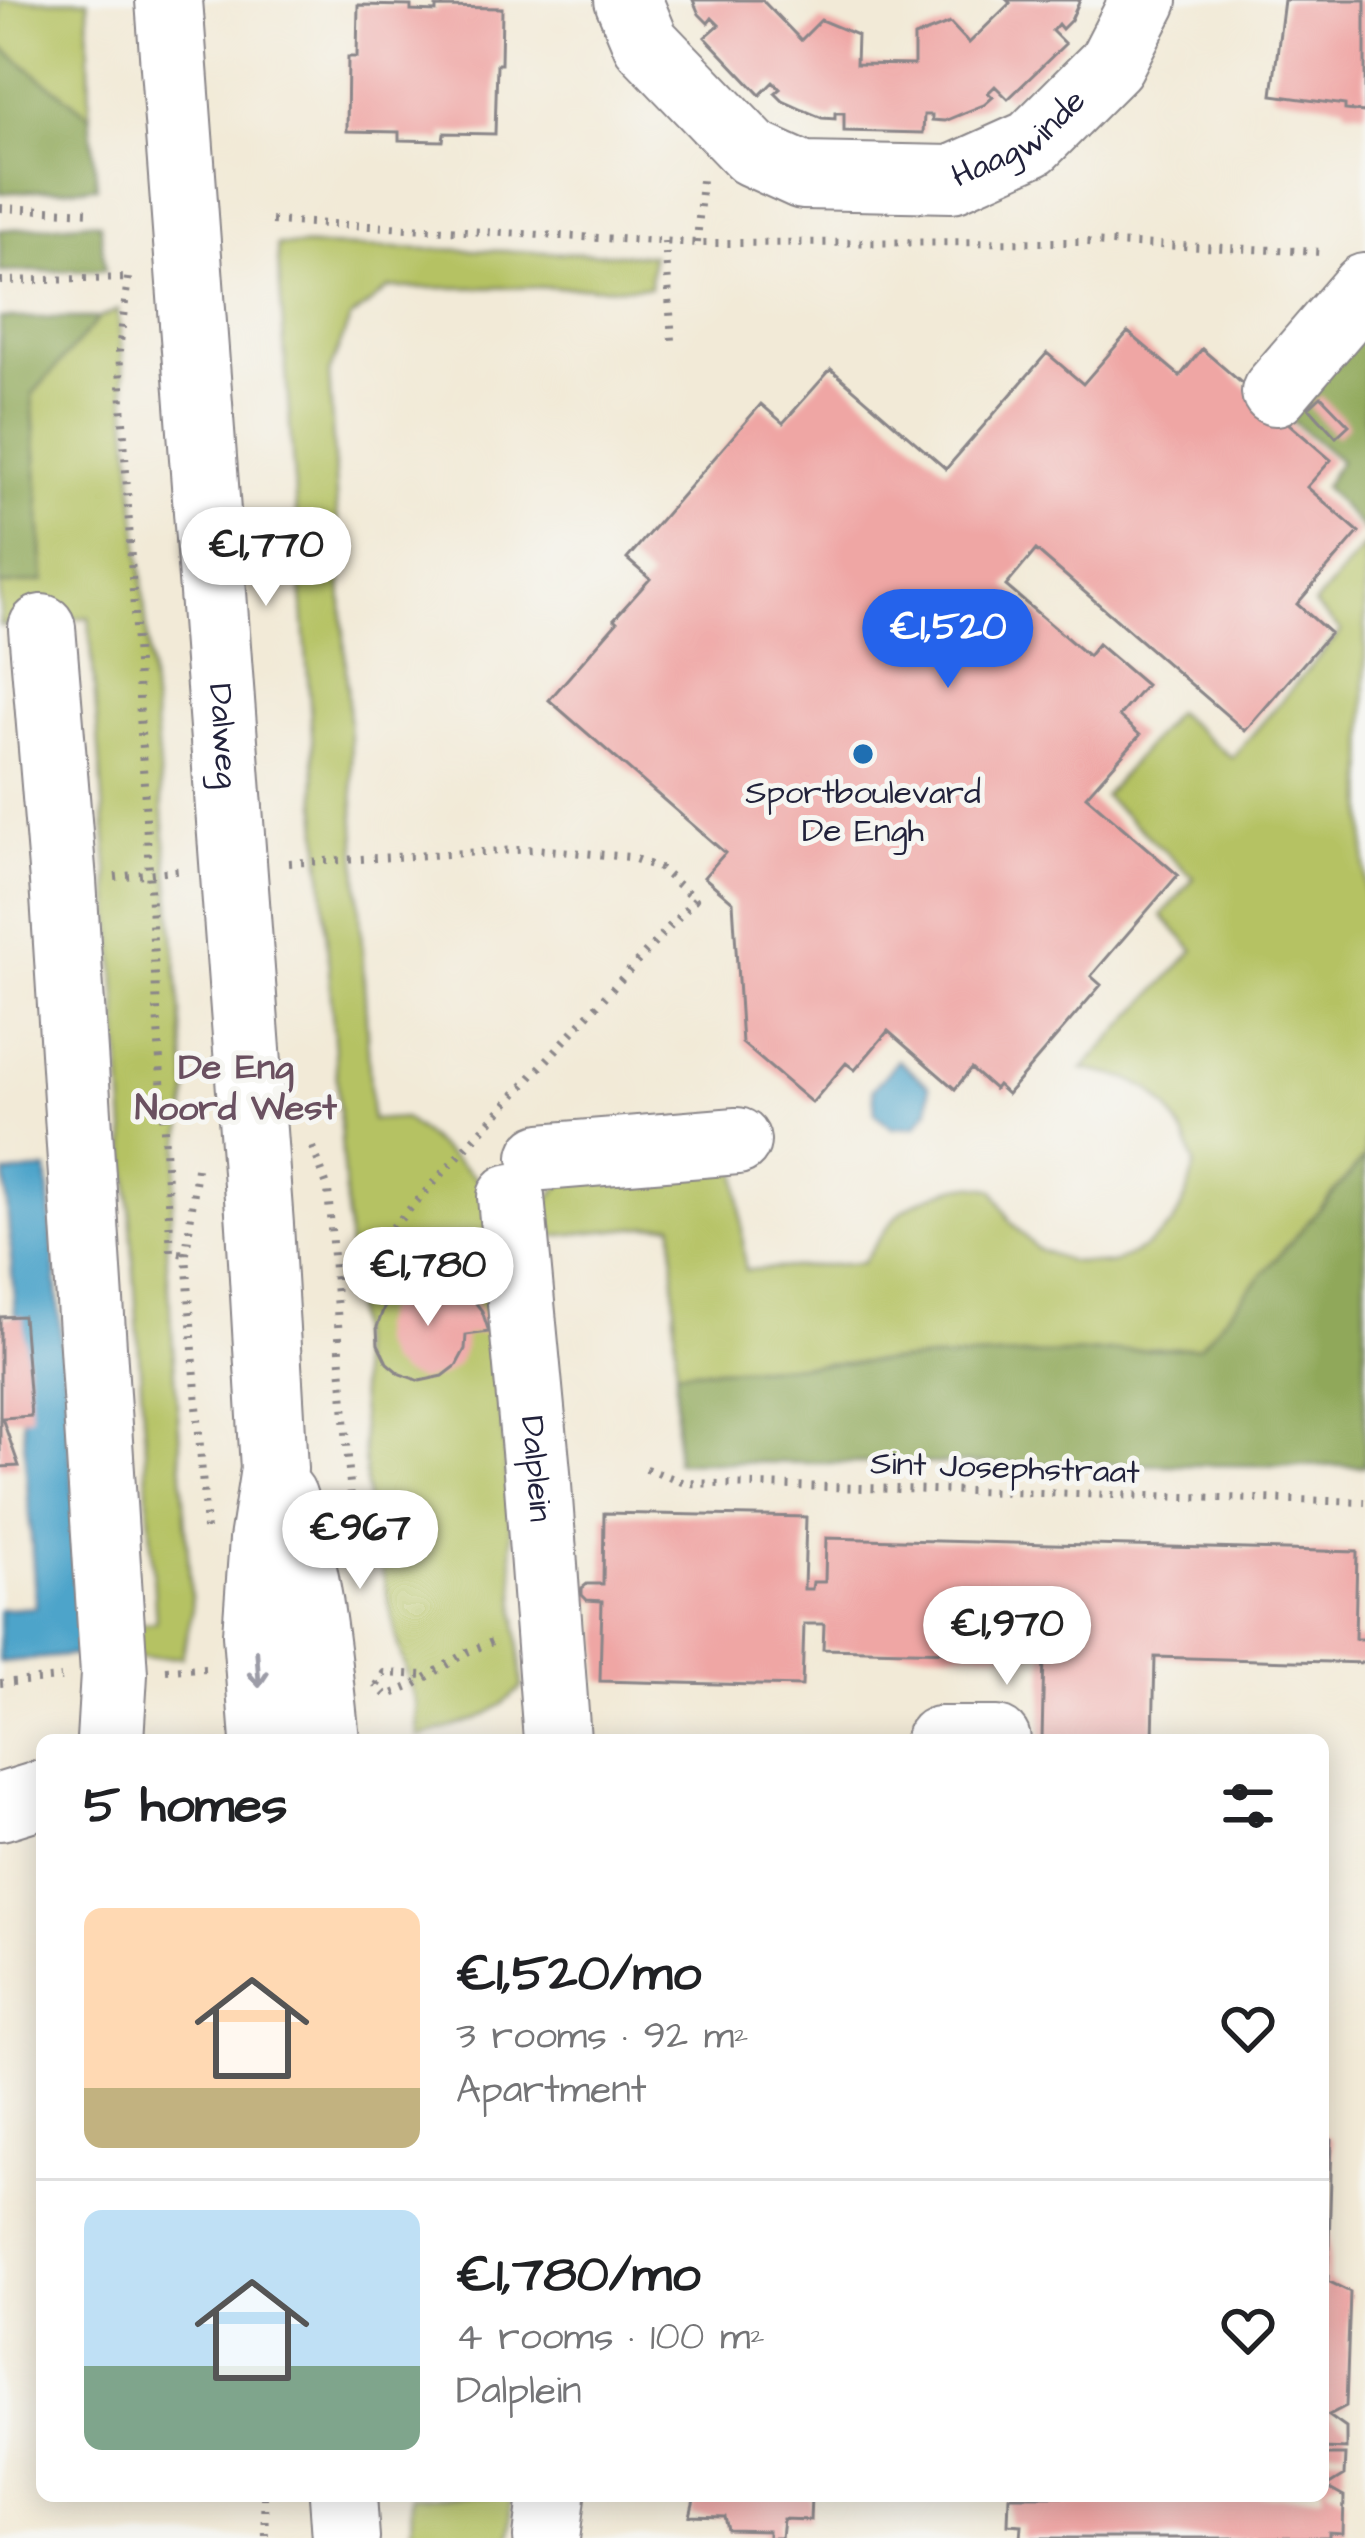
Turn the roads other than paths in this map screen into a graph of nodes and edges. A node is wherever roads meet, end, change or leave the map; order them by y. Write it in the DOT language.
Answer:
graph roads {
  1 [pos="169,0"];
  2 [pos="628,0"];
  3 [pos="1144,0"];
  4 [pos="1353,270"];
  5 [pos="1275,392"];
  6 [pos="42,628"];
  7 [pos="737,1142"];
  8 [pos="274,1469"];
  9 [pos="110,1734"];
  10 [pos="264,1734"];
  11 [pos="325,1734"];
  12 [pos="557,1734"];
  13 [pos="36,1796"];
  14 [pos="0,1807"];
  15 [pos="343,2502"];
  16 [pos="551,2502"];
  17 [pos="346,2538"];
  18 [pos="547,2538"];
  1 -- 8 [label="street, Dalweg"];
  2 -- 3 [label="street, Haagwinde"];
  4 -- 5 [label="street"];
  6 -- 9 [label="street"];
  7 -- 12 [label="street, Dalplein"];
  8 -- 10 [label="street, Dalweg, one-way"];
  8 -- 11 [label="street, Dalweg"];
  13 -- 14 [label="street"];
  15 -- 17 [label="street"];
  16 -- 18 [label="street"];
}
